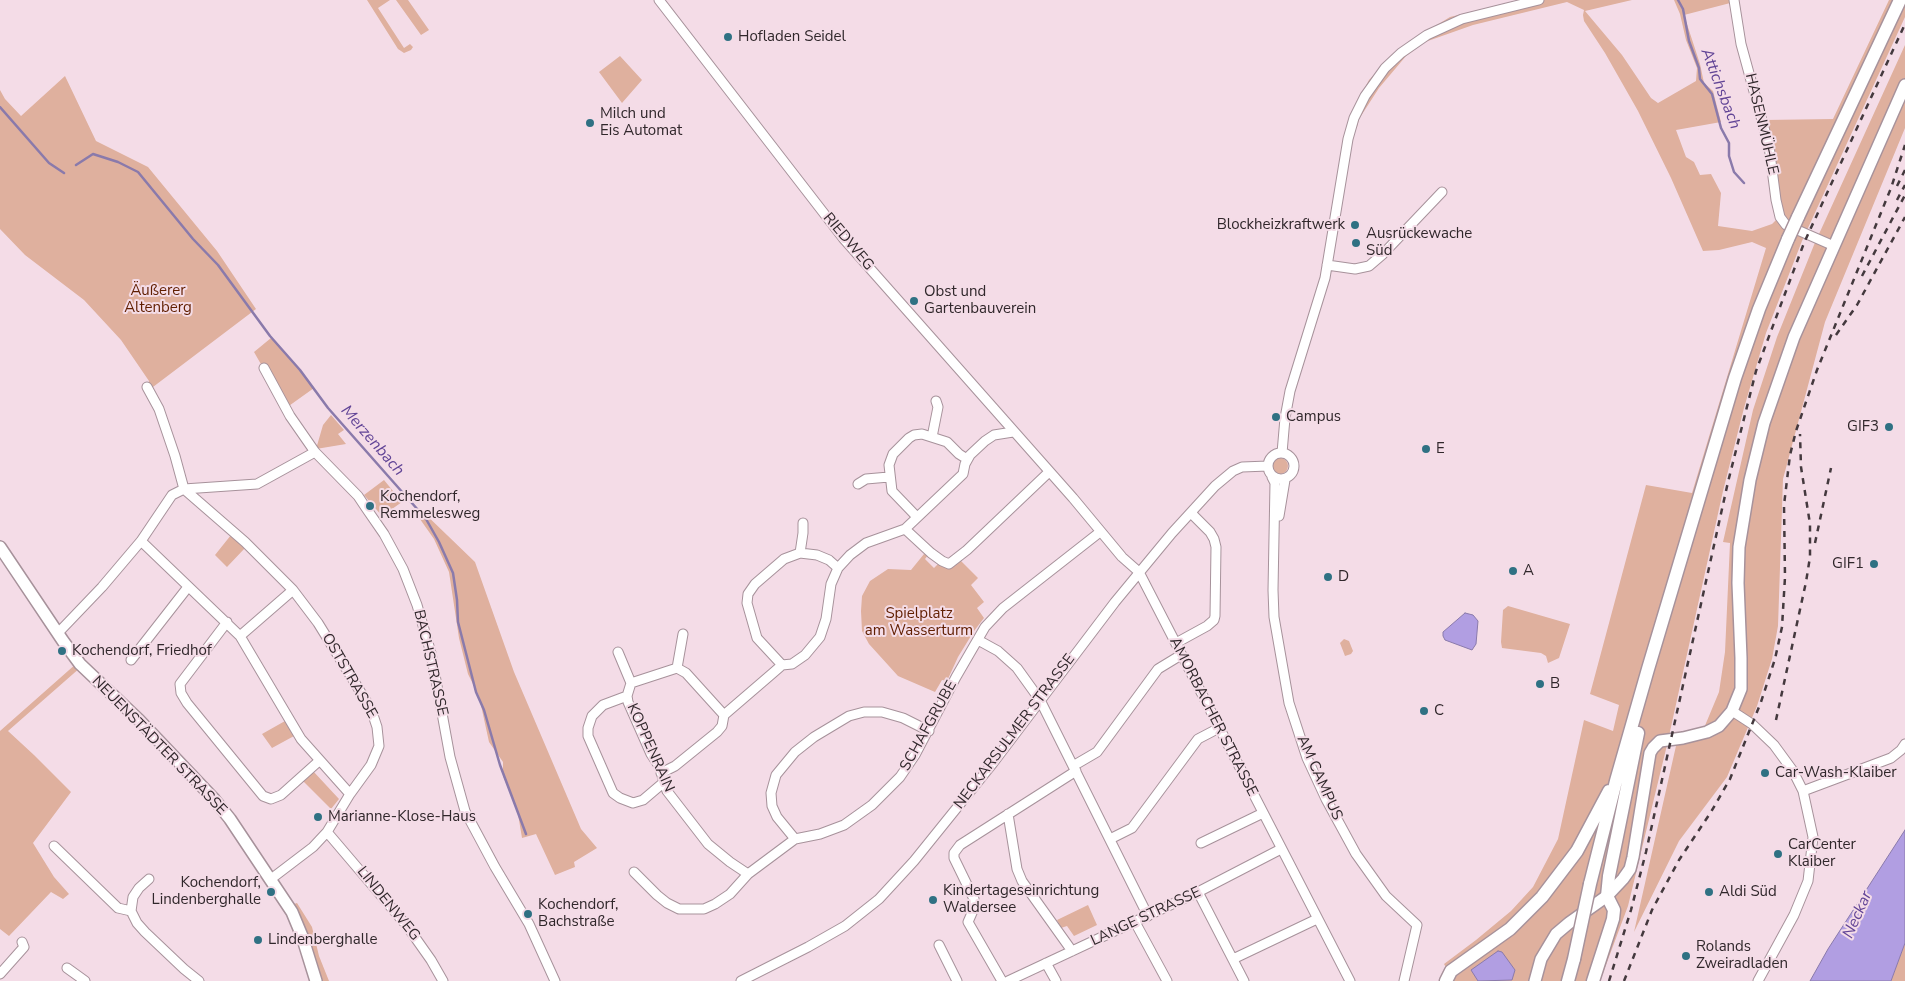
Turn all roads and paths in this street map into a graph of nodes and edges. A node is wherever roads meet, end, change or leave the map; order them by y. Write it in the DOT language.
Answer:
graph roads {
  1 [pos="659,0"];
  2 [pos="1539,0"];
  3 [pos="1734,0"];
  4 [pos="1900,0"];
  5 [pos="1905,84"];
  6 [pos="1442,192"];
  7 [pos="1834,246"];
  8 [pos="1327,265"];
  9 [pos="264,368"];
  10 [pos="147,387"];
  11 [pos="936,401"];
  12 [pos="1013,432"];
  13 [pos="932,437"];
  14 [pos="315,452"];
  15 [pos="1282,453"];
  16 [pos="968,460"];
  17 [pos="1268,466"];
  18 [pos="1049,472"];
  19 [pos="1272,476"];
  20 [pos="889,477"];
  21 [pos="1285,480"];
  22 [pos="858,484"];
  23 [pos="184,489"];
  24 [pos="1191,513"];
  25 [pos="917,517"];
  26 [pos="803,523"];
  27 [pos="905,529"];
  28 [pos="1100,532"];
  29 [pos="141,541"];
  30 [pos="0,547"];
  31 [pos="1275,549"];
  32 [pos="800,553"];
  33 [pos="838,568"];
  34 [pos="1139,572"];
  35 [pos="188,587"];
  36 [pos="293,590"];
  37 [pos="226,622"];
  38 [pos="58,633"];
  39 [pos="683,634"];
  40 [pos="240,636"];
  41 [pos="978,640"];
  42 [pos="1176,643"];
  43 [pos="618,652"];
  44 [pos="1181,655"];
  45 [pos="131,660"];
  46 [pos="782,665"];
  47 [pos="677,668"];
  48 [pos="1648,669"];
  49 [pos="630,683"];
  50 [pos="628,696"];
  51 [pos="1040,700"];
  52 [pos="1732,711"];
  53 [pos="724,715"];
  54 [pos="1219,728"];
  55 [pos="929,731"];
  56 [pos="1905,744"];
  57 [pos="319,761"];
  58 [pos="1075,769"];
  59 [pos="662,778"];
  60 [pos="1616,781"];
  61 [pos="1803,791"];
  62 [pos="350,794"];
  63 [pos="1263,813"];
  64 [pos="1008,814"];
  65 [pos="327,832"];
  66 [pos="795,839"];
  67 [pos="1110,839"];
  68 [pos="1201,843"];
  69 [pos="54,846"];
  70 [pos="1281,849"];
  71 [pos="634,872"];
  72 [pos="748,874"];
  73 [pos="148,879"];
  74 [pos="271,879"];
  75 [pos="1198,892"];
  76 [pos="1607,896"];
  77 [pos="131,911"];
  78 [pos="1148,916"];
  79 [pos="1318,918"];
  80 [pos="1135,922"];
  81 [pos="22,942"];
  82 [pos="939,945"];
  83 [pos="1072,951"];
  84 [pos="1233,959"];
  85 [pos="1046,963"];
  86 [pos="67,968"];
  87 [pos="0,974"];
  88 [pos="1536,975"];
  89 [pos="1347,980"];
  90 [pos="86,981"];
  91 [pos="199,981"];
  92 [pos="316,981"];
  93 [pos="442,981"];
  94 [pos="554,981"];
  95 [pos="741,981"];
  96 [pos="957,981"];
  97 [pos="1002,981"];
  98 [pos="1008,981"];
  99 [pos="1056,981"];
  100 [pos="1167,981"];
  101 [pos="1244,981"];
  102 [pos="1404,981"];
  103 [pos="1446,981"];
  104 [pos="1528,981"];
  105 [pos="1568,981"];
  106 [pos="1593,981"];
  107 [pos="1758,981"];
  1 -- 12 [label="street, RIEDWEG"];
  2 -- 8 [label="street"];
  3 -- 7 [label="street, HASENMÜHLE"];
  4 -- 48 [label="highway, bridge"];
  5 -- 7 [label="main road"];
  6 -- 8 [label="street"];
  7 -- 52 [label="main road"];
  8 -- 15 [label="street"];
  9 -- 14 [label="street, BACHSTRASSE"];
  10 -- 23 [label="street"];
  11 -- 13 [label="street"];
  12 -- 16 [label="street"];
  12 -- 18 [label="street, RIEDWEG"];
  13 -- 16 [label="street"];
  13 -- 20 [label="street"];
  14 -- 23 [label="street"];
  14 -- 94 [label="street, BACHSTRASSE"];
  15 -- 17 [label="street"];
  15 -- 21 [label="street"];
  16 -- 25 [label="street"];
  17 -- 19 [label="street"];
  17 -- 24 [label="street, NECKARSULMER STRASSE"];
  18 -- 27 [label="street"];
  18 -- 28 [label="street, AMORBACHER STRASSE"];
  19 -- 21 [label="street"];
  19 -- 31 [label="street, AM CAMPUS"];
  20 -- 22 [label="street"];
  20 -- 25 [label="street"];
  21 -- 31 [label="street, AM CAMPUS"];
  23 -- 29 [label="street"];
  23 -- 36 [label="street, OSTSTRASSE"];
  24 -- 34 [label="street, NECKARSULMER STRASSE"];
  24 -- 42 [label="street"];
  25 -- 27 [label="street"];
  26 -- 32 [label="street"];
  27 -- 33 [label="street"];
  28 -- 34 [label="street, AMORBACHER STRASSE"];
  28 -- 41 [label="street, SCHAFGRUBE"];
  29 -- 35 [label="street"];
  29 -- 38 [label="street"];
  30 -- 38 [label="main road, NEUENSTÄDTER STRASSE"];
  31 -- 102 [label="street, AM CAMPUS"];
  32 -- 33 [label="street"];
  32 -- 46 [label="street"];
  33 -- 46 [label="street"];
  34 -- 42 [label="street, AMORBACHER STRASSE"];
  34 -- 51 [label="street, NECKARSULMER STRASSE"];
  35 -- 37 [label="street"];
  35 -- 45 [label="street"];
  36 -- 40 [label="street"];
  36 -- 62 [label="street, OSTSTRASSE"];
  37 -- 40 [label="street"];
  37 -- 57 [label="street"];
  38 -- 74 [label="main road, NEUENSTÄDTER STRASSE"];
  39 -- 47 [label="street"];
  40 -- 57 [label="street"];
  41 -- 51 [label="street"];
  41 -- 55 [label="street, SCHAFGRUBE"];
  42 -- 44 [label="street, AMORBACHER STRASSE"];
  43 -- 49 [label="street, KOPPENRAIN"];
  44 -- 54 [label="street, AMORBACHER STRASSE"];
  44 -- 58 [label="street"];
  46 -- 53 [label="street"];
  47 -- 49 [label="street"];
  47 -- 53 [label="street"];
  48 -- 60 [label="highway"];
  48 -- 76 [label="highway"];
  49 -- 50 [label="street, KOPPENRAIN"];
  50 -- 59 [label="street, KOPPENRAIN"];
  50 -- 59 [label="street"];
  51 -- 58 [label="street"];
  51 -- 95 [label="street, NECKARSULMER STRASSE"];
  52 -- 61 [label="street"];
  52 -- 76 [label="main road"];
  53 -- 59 [label="street"];
  54 -- 63 [label="street, AMORBACHER STRASSE"];
  54 -- 67 [label="street"];
  55 -- 66 [label="street, SCHAFGRUBE"];
  55 -- 66 [label="street"];
  56 -- 61 [label="street"];
  57 -- 62 [label="street"];
  58 -- 64 [label="street"];
  58 -- 67 [label="street"];
  59 -- 72 [label="street, KOPPENRAIN"];
  60 -- 103 [label="highway"];
  60 -- 105 [label="highway, bridge"];
  61 -- 107 [label="street"];
  62 -- 65 [label="street, OSTSTRASSE"];
  63 -- 68 [label="street"];
  63 -- 70 [label="street, AMORBACHER STRASSE"];
  64 -- 83 [label="street"];
  64 -- 97 [label="street"];
  65 -- 74 [label="street, OSTSTRASSE"];
  65 -- 93 [label="street, LINDENWEG"];
  66 -- 72 [label="street, SCHAFGRUBE"];
  67 -- 78 [label="street"];
  69 -- 77 [label="street"];
  70 -- 75 [label="street, LANGE STRASSE"];
  70 -- 79 [label="street, AMORBACHER STRASSE"];
  71 -- 72 [label="street, SCHAFGRUBE"];
  73 -- 77 [label="street"];
  74 -- 92 [label="main road, NEUENSTÄDTER STRASSE"];
  75 -- 78 [label="street, LANGE STRASSE"];
  75 -- 84 [label="street"];
  76 -- 88 [label="main road"];
  76 -- 106 [label="highway"];
  77 -- 91 [label="street"];
  78 -- 80 [label="street, LANGE STRASSE"];
  79 -- 84 [label="street"];
  79 -- 89 [label="street, AMORBACHER STRASSE"];
  80 -- 83 [label="street, LANGE STRASSE"];
  80 -- 100 [label="street"];
  81 -- 87 [label="street"];
  82 -- 96 [label="street"];
  83 -- 85 [label="street, LANGE STRASSE"];
  84 -- 101 [label="street"];
  85 -- 98 [label="street, LANGE STRASSE"];
  85 -- 99 [label="street"];
  86 -- 90 [label="street"];
  88 -- 104 [label="main road"];
}
